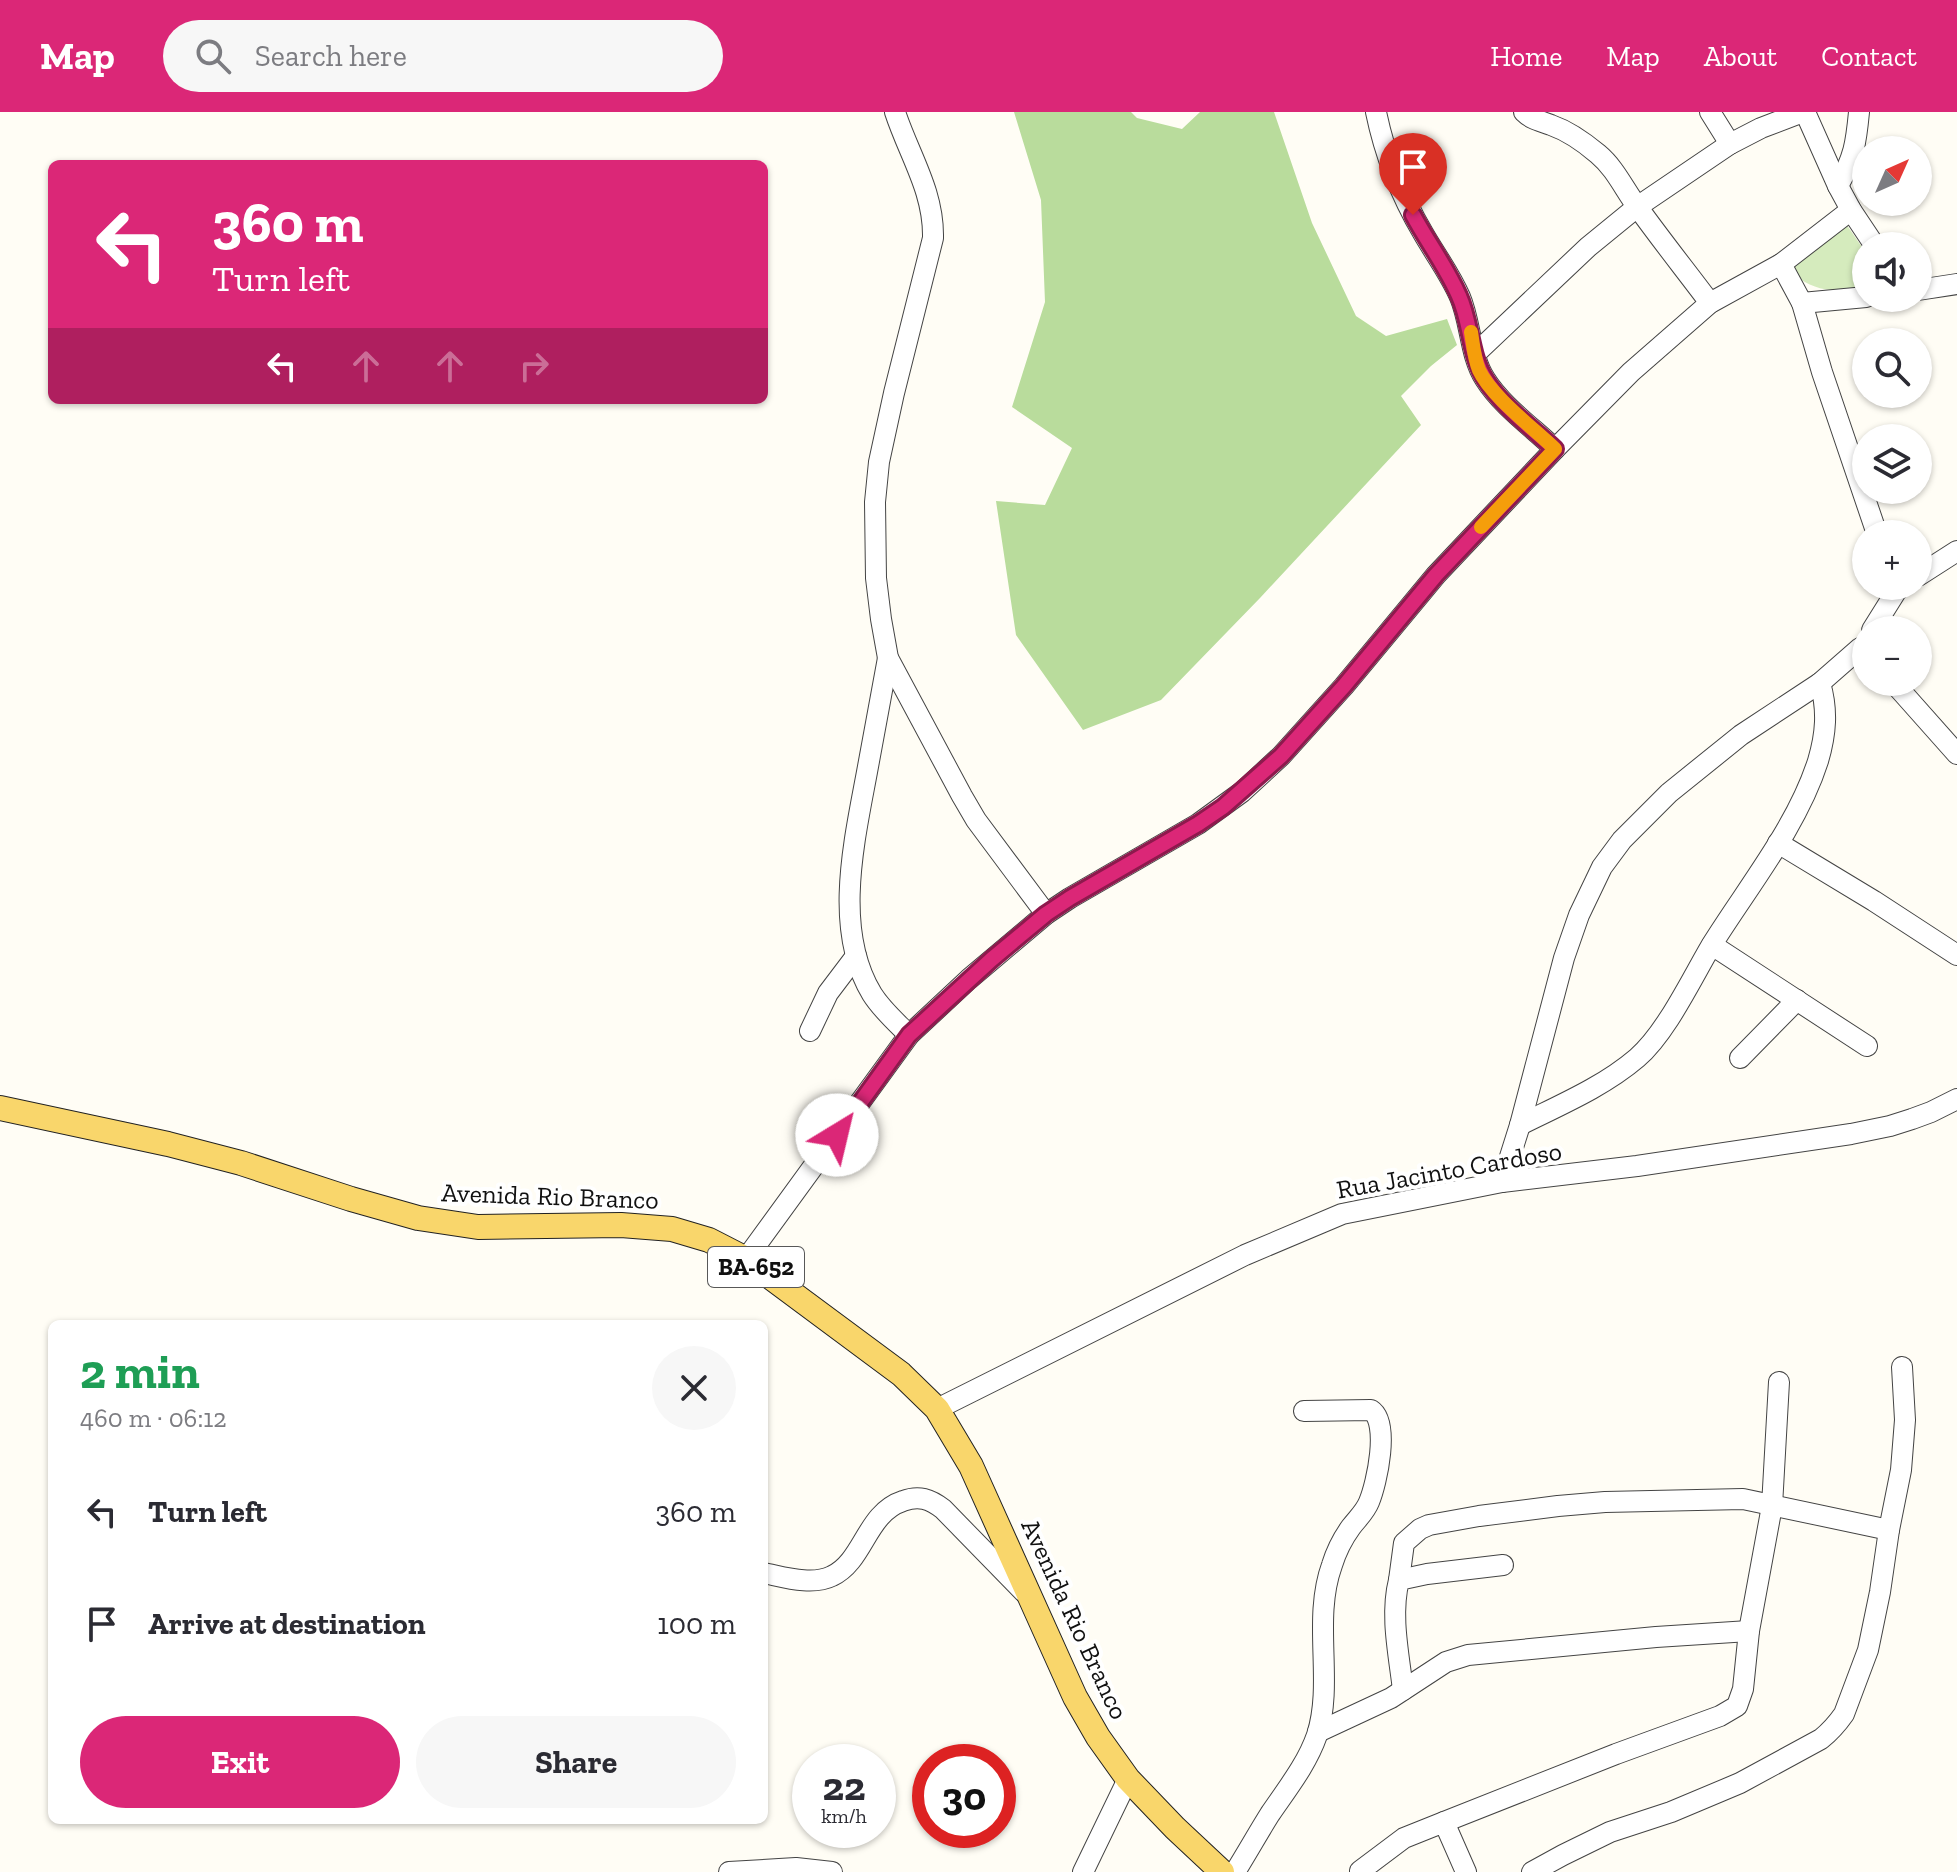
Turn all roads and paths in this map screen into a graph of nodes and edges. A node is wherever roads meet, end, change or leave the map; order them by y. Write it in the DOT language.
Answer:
graph roads {
  1 [pos="895,112"];
  2 [pos="1376,112"];
  3 [pos="1524,112"];
  4 [pos="1710,112"];
  5 [pos="1804,112"];
  6 [pos="1859,112"];
  7 [pos="1730,144"];
  8 [pos="1838,186"];
  9 [pos="1637,207"];
  10 [pos="1851,210"];
  11 [pos="1866,232"];
  12 [pos="1781,264"];
  13 [pos="1957,284"];
  14 [pos="1932,288"];
  15 [pos="1852,298"];
  16 [pos="1710,303"];
  17 [pos="1802,303"];
  18 [pos="1475,354"];
  19 [pos="1555,449"];
  20 [pos="1872,520"];
  21 [pos="1957,551"];
  22 [pos="1932,567"];
  23 [pos="1852,657"];
  24 [pos="888,658"];
  25 [pos="1820,683"];
  26 [pos="1905,696"];
  27 [pos="1957,754"];
  28 [pos="1778,843"];
  29 [pos="1046,914"];
  30 [pos="1712,945"];
  31 [pos="1957,955"];
  32 [pos="856,956"];
  33 [pos="1797,1000"];
  34 [pos="810,1031"];
  35 [pos="909,1035"];
  36 [pos="1867,1046"];
  37 [pos="1740,1058"];
  38 [pos="1957,1099"];
  39 [pos="0,1108"];
  40 [pos="1520,1125"];
  41 [pos="1502,1182"];
  42 [pos="746,1259"];
  43 [pos="1902,1367"];
  44 [pos="1779,1382"];
  45 [pos="937,1409"];
  46 [pos="1304,1411"];
  47 [pos="1772,1506"];
  48 [pos="1889,1530"];
  49 [pos="1503,1565"];
  50 [pos="768,1574"];
  51 [pos="1399,1580"];
  52 [pos="1032,1601"];
  53 [pos="1749,1631"];
  54 [pos="1403,1690"];
  55 [pos="1318,1732"];
  56 [pos="1128,1779"];
  57 [pos="1444,1822"];
  58 [pos="1360,1871"];
  59 [pos="729,1872"];
  60 [pos="832,1872"];
  61 [pos="1083,1872"];
  62 [pos="1222,1872"];
  63 [pos="1235,1872"];
  64 [pos="1466,1872"];
  65 [pos="1532,1872"];
  1 -- 24 [label="street"];
  2 -- 18 [label="street"];
  3 -- 9 [label="street"];
  4 -- 7 [label="street"];
  5 -- 7 [label="street"];
  5 -- 8 [label="street"];
  6 -- 8 [label="street"];
  7 -- 9 [label="street"];
  8 -- 10 [label="street"];
  9 -- 16 [label="street"];
  9 -- 18 [label="street"];
  10 -- 11 [label="street"];
  10 -- 12 [label="street"];
  12 -- 16 [label="street"];
  12 -- 17 [label="street"];
  13 -- 14 [label="street"];
  15 -- 17 [label="street"];
  16 -- 19 [label="street"];
  17 -- 20 [label="street"];
  18 -- 19 [label="street"];
  19 -- 29 [label="street"];
  21 -- 22 [label="street"];
  23 -- 25 [label="street"];
  24 -- 29 [label="street"];
  24 -- 32 [label="street"];
  25 -- 28 [label="street"];
  25 -- 40 [label="street"];
  26 -- 27 [label="street"];
  28 -- 30 [label="street"];
  28 -- 31 [label="street"];
  29 -- 35 [label="street"];
  30 -- 33 [label="street"];
  30 -- 40 [label="street"];
  32 -- 34 [label="street"];
  32 -- 35 [label="street"];
  33 -- 36 [label="street"];
  33 -- 37 [label="street"];
  35 -- 42 [label="street"];
  38 -- 41 [label="street, Rua Jacinto Cardoso"];
  39 -- 42 [label="main road, Avenida Rio Branco / BA-652"];
  40 -- 41 [label="street"];
  41 -- 45 [label="street, Rua Jacinto Cardoso"];
  42 -- 45 [label="main road, Avenida Rio Branco / BA-652"];
  43 -- 48 [label="street"];
  44 -- 47 [label="street"];
  45 -- 52 [label="main road, Avenida Rio Branco / BA-652"];
  46 -- 55 [label="street"];
  47 -- 48 [label="street"];
  47 -- 51 [label="street"];
  47 -- 53 [label="street"];
  48 -- 65 [label="street"];
  49 -- 51 [label="street"];
  50 -- 52 [label="street"];
  51 -- 54 [label="street"];
  52 -- 56 [label="main road, Avenida Rio Branco / BA-652"];
  53 -- 54 [label="street"];
  53 -- 57 [label="street"];
  54 -- 55 [label="street"];
  55 -- 63 [label="street"];
  56 -- 61 [label="street"];
  56 -- 62 [label="main road, Avenida Rio Branco / BA-652"];
  57 -- 58 [label="street"];
  57 -- 64 [label="street"];
  59 -- 60 [label="street"];
}
